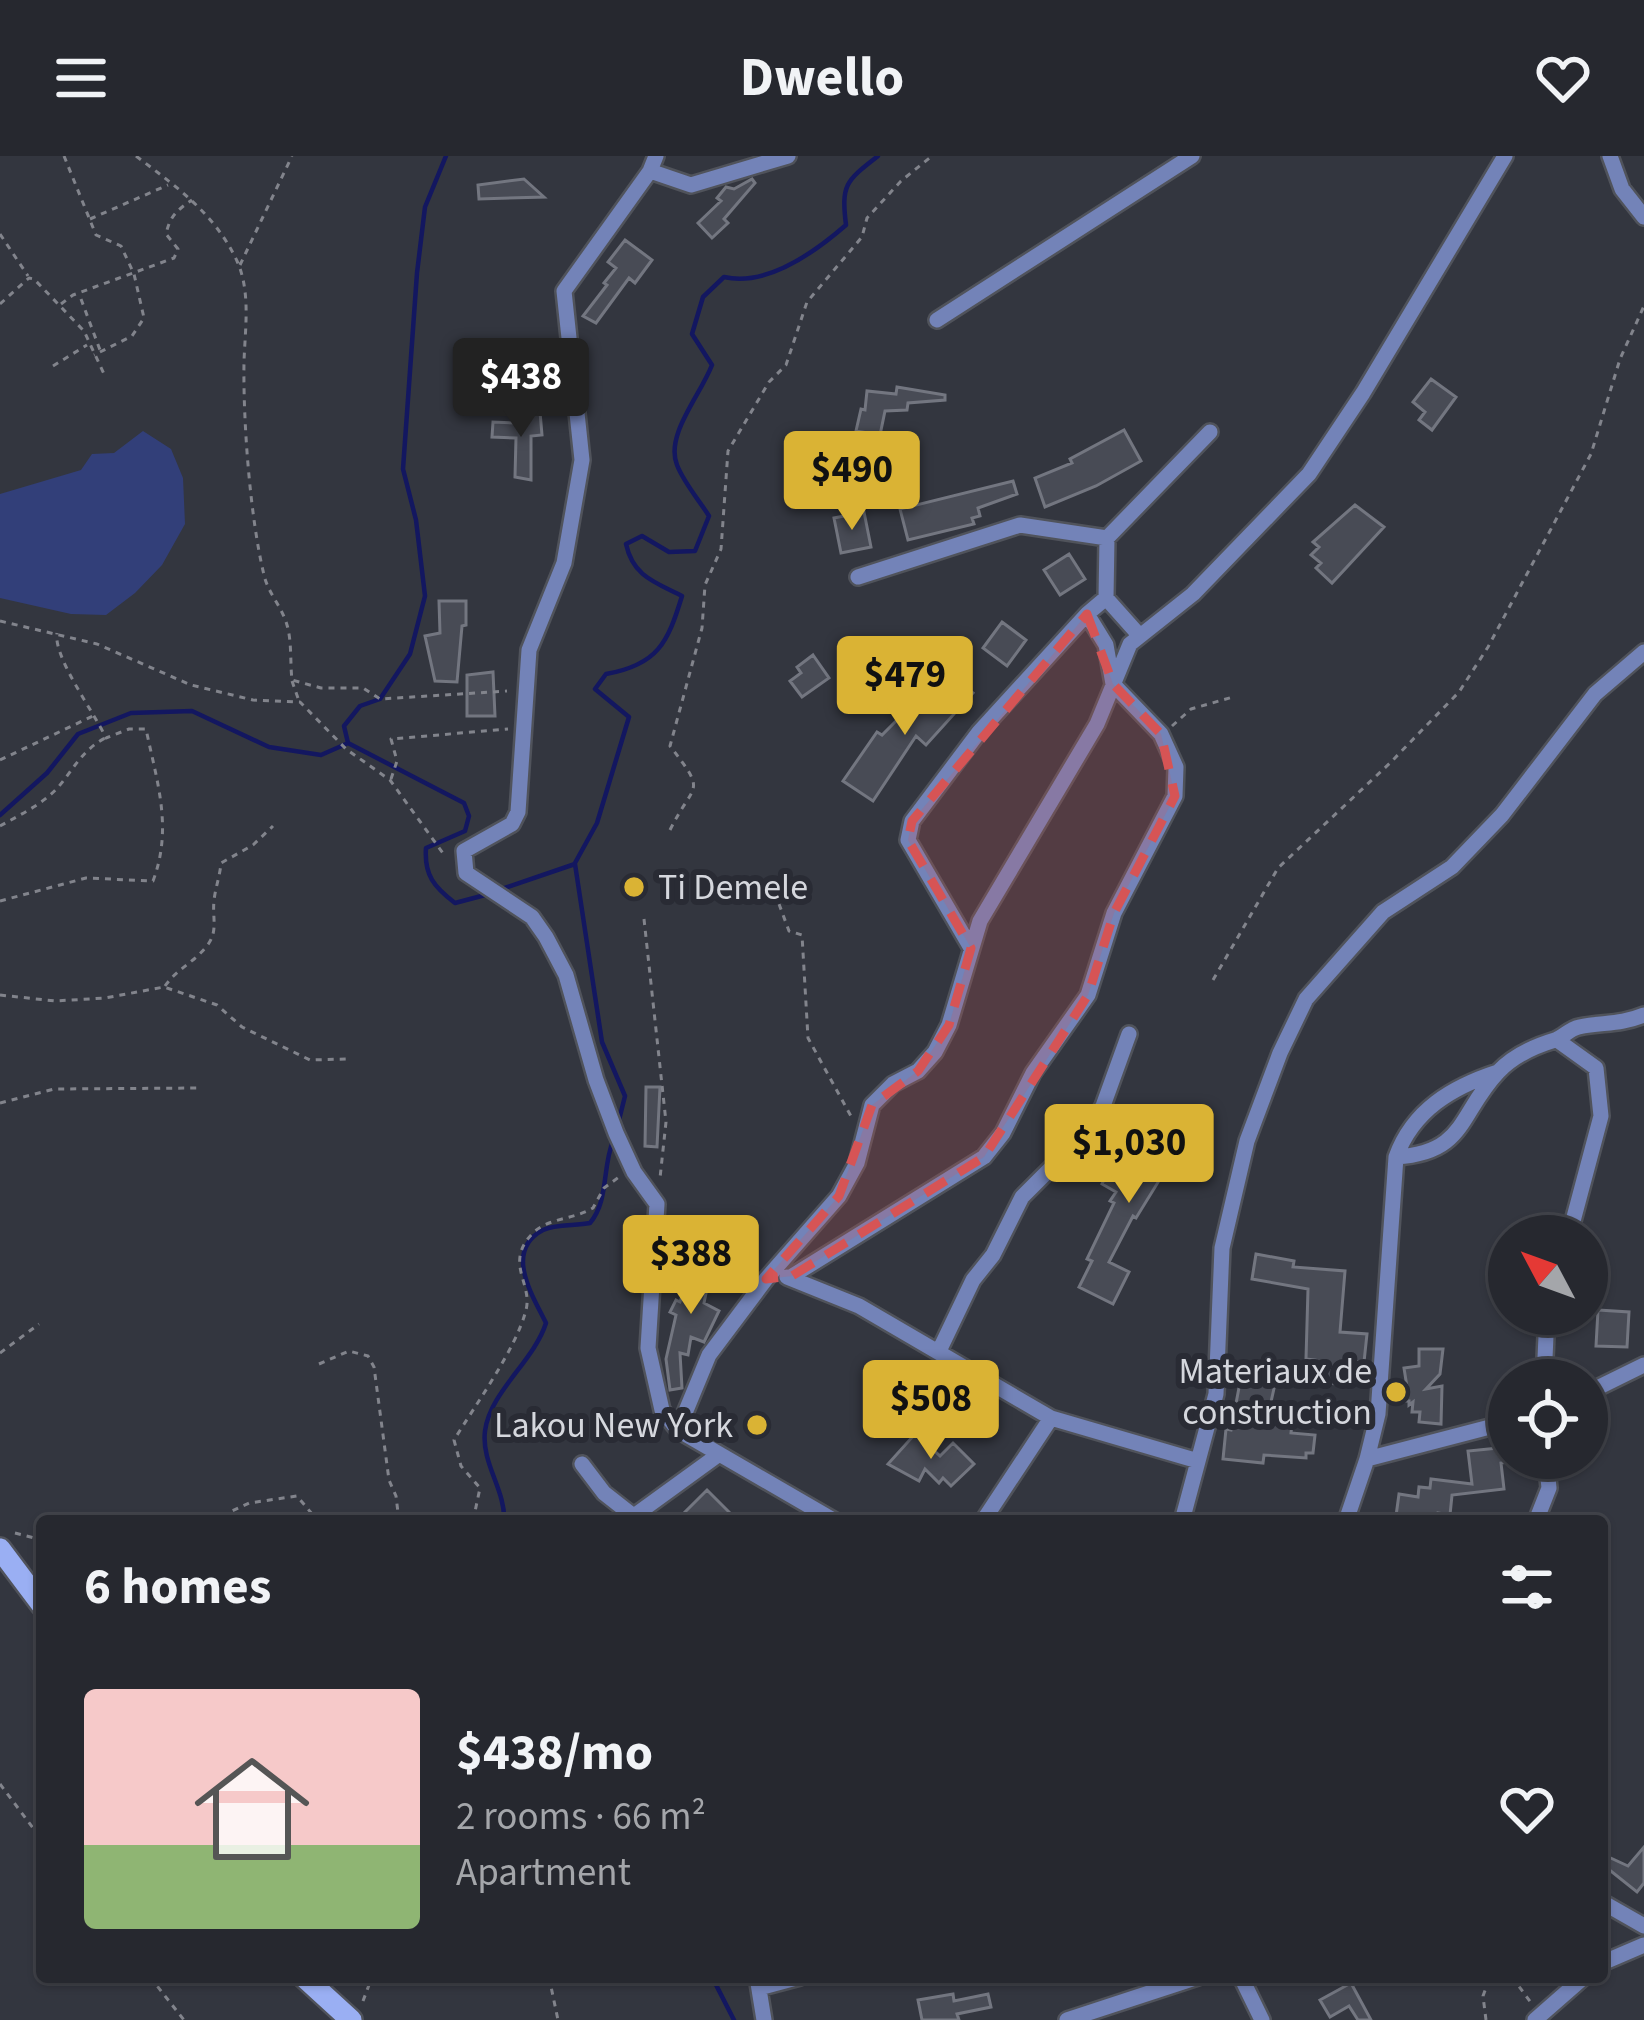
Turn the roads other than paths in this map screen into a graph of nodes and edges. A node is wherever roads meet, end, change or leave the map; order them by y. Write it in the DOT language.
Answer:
graph roads {
  1 [pos="788,156"];
  2 [pos="1192,156"];
  3 [pos="1505,156"];
  4 [pos="1610,156"];
  5 [pos="657,161"];
  6 [pos="1644,217"];
  7 [pos="938,320"];
  8 [pos="1210,432"];
  9 [pos="1107,538"];
  10 [pos="858,577"];
  11 [pos="1106,598"];
  12 [pos="1087,614"];
  13 [pos="1139,635"];
  14 [pos="1644,652"];
  15 [pos="1114,684"];
  16 [pos="970,947"];
  17 [pos="1644,1016"];
  18 [pos="1129,1034"];
  19 [pos="1557,1040"];
  20 [pos="1498,1072"];
  21 [pos="1396,1157"];
  22 [pos="1574,1215"];
  23 [pos="791,1276"];
  24 [pos="766,1279"];
  25 [pos="938,1352"];
  26 [pos="1644,1365"];
  27 [pos="1608,1383"];
  28 [pos="1051,1418"];
  29 [pos="1488,1427"];
  30 [pos="678,1430"];
  31 [pos="718,1455"];
  32 [pos="1367,1459"];
  33 [pos="1198,1462"];
  34 [pos="583,1464"];
  35 [pos="1548,1479"];
  36 [pos="627,1515"];
  37 [pos="634,1515"];
  38 [pos="824,1515"];
  39 [pos="987,1515"];
  40 [pos="1184,1515"];
  41 [pos="1348,1515"];
  42 [pos="1538,1515"];
  43 [pos="0,1550"];
  44 [pos="36,1597"];
  45 [pos="1608,1905"];
  46 [pos="1644,1926"];
  47 [pos="1644,1945"];
  48 [pos="1608,1960"];
  49 [pos="312,1983"];
  50 [pos="758,1983"];
  51 [pos="1180,1983"];
  52 [pos="1244,1983"];
  53 [pos="1577,1983"];
  54 [pos="355,2017"];
  55 [pos="1537,2018"];
  56 [pos="764,2020"];
  57 [pos="1067,2020"];
  58 [pos="1262,2020"];
  1 -- 5 [label="street"];
  2 -- 7 [label="street"];
  3 -- 13 [label="street"];
  4 -- 6 [label="street"];
  5 -- 30 [label="street"];
  8 -- 9 [label="street"];
  9 -- 10 [label="street"];
  9 -- 11 [label="street"];
  11 -- 12 [label="street"];
  11 -- 13 [label="street"];
  12 -- 15 [label="street"];
  12 -- 16 [label="street"];
  13 -- 15 [label="street"];
  14 -- 33 [label="street"];
  15 -- 16 [label="street"];
  15 -- 23 [label="street"];
  16 -- 24 [label="street"];
  17 -- 19 [label="street"];
  18 -- 25 [label="street"];
  19 -- 20 [label="street"];
  19 -- 22 [label="street"];
  20 -- 21 [label="street"];
  20 -- 21 [label="street"];
  21 -- 32 [label="street"];
  23 -- 24 [label="street"];
  23 -- 25 [label="street"];
  24 -- 30 [label="street"];
  25 -- 28 [label="street"];
  26 -- 27 [label="street"];
  28 -- 33 [label="street"];
  28 -- 39 [label="street"];
  29 -- 32 [label="street"];
  30 -- 31 [label="street"];
  31 -- 37 [label="street"];
  31 -- 38 [label="street"];
  32 -- 41 [label="street"];
  33 -- 40 [label="street"];
  34 -- 36 [label="street"];
  35 -- 42 [label="street"];
  43 -- 44 [label="street"];
  45 -- 46 [label="street"];
  47 -- 48 [label="street"];
  49 -- 54 [label="street"];
  50 -- 56 [label="street"];
  51 -- 57 [label="street"];
  52 -- 58 [label="street"];
  53 -- 55 [label="street"];
}
